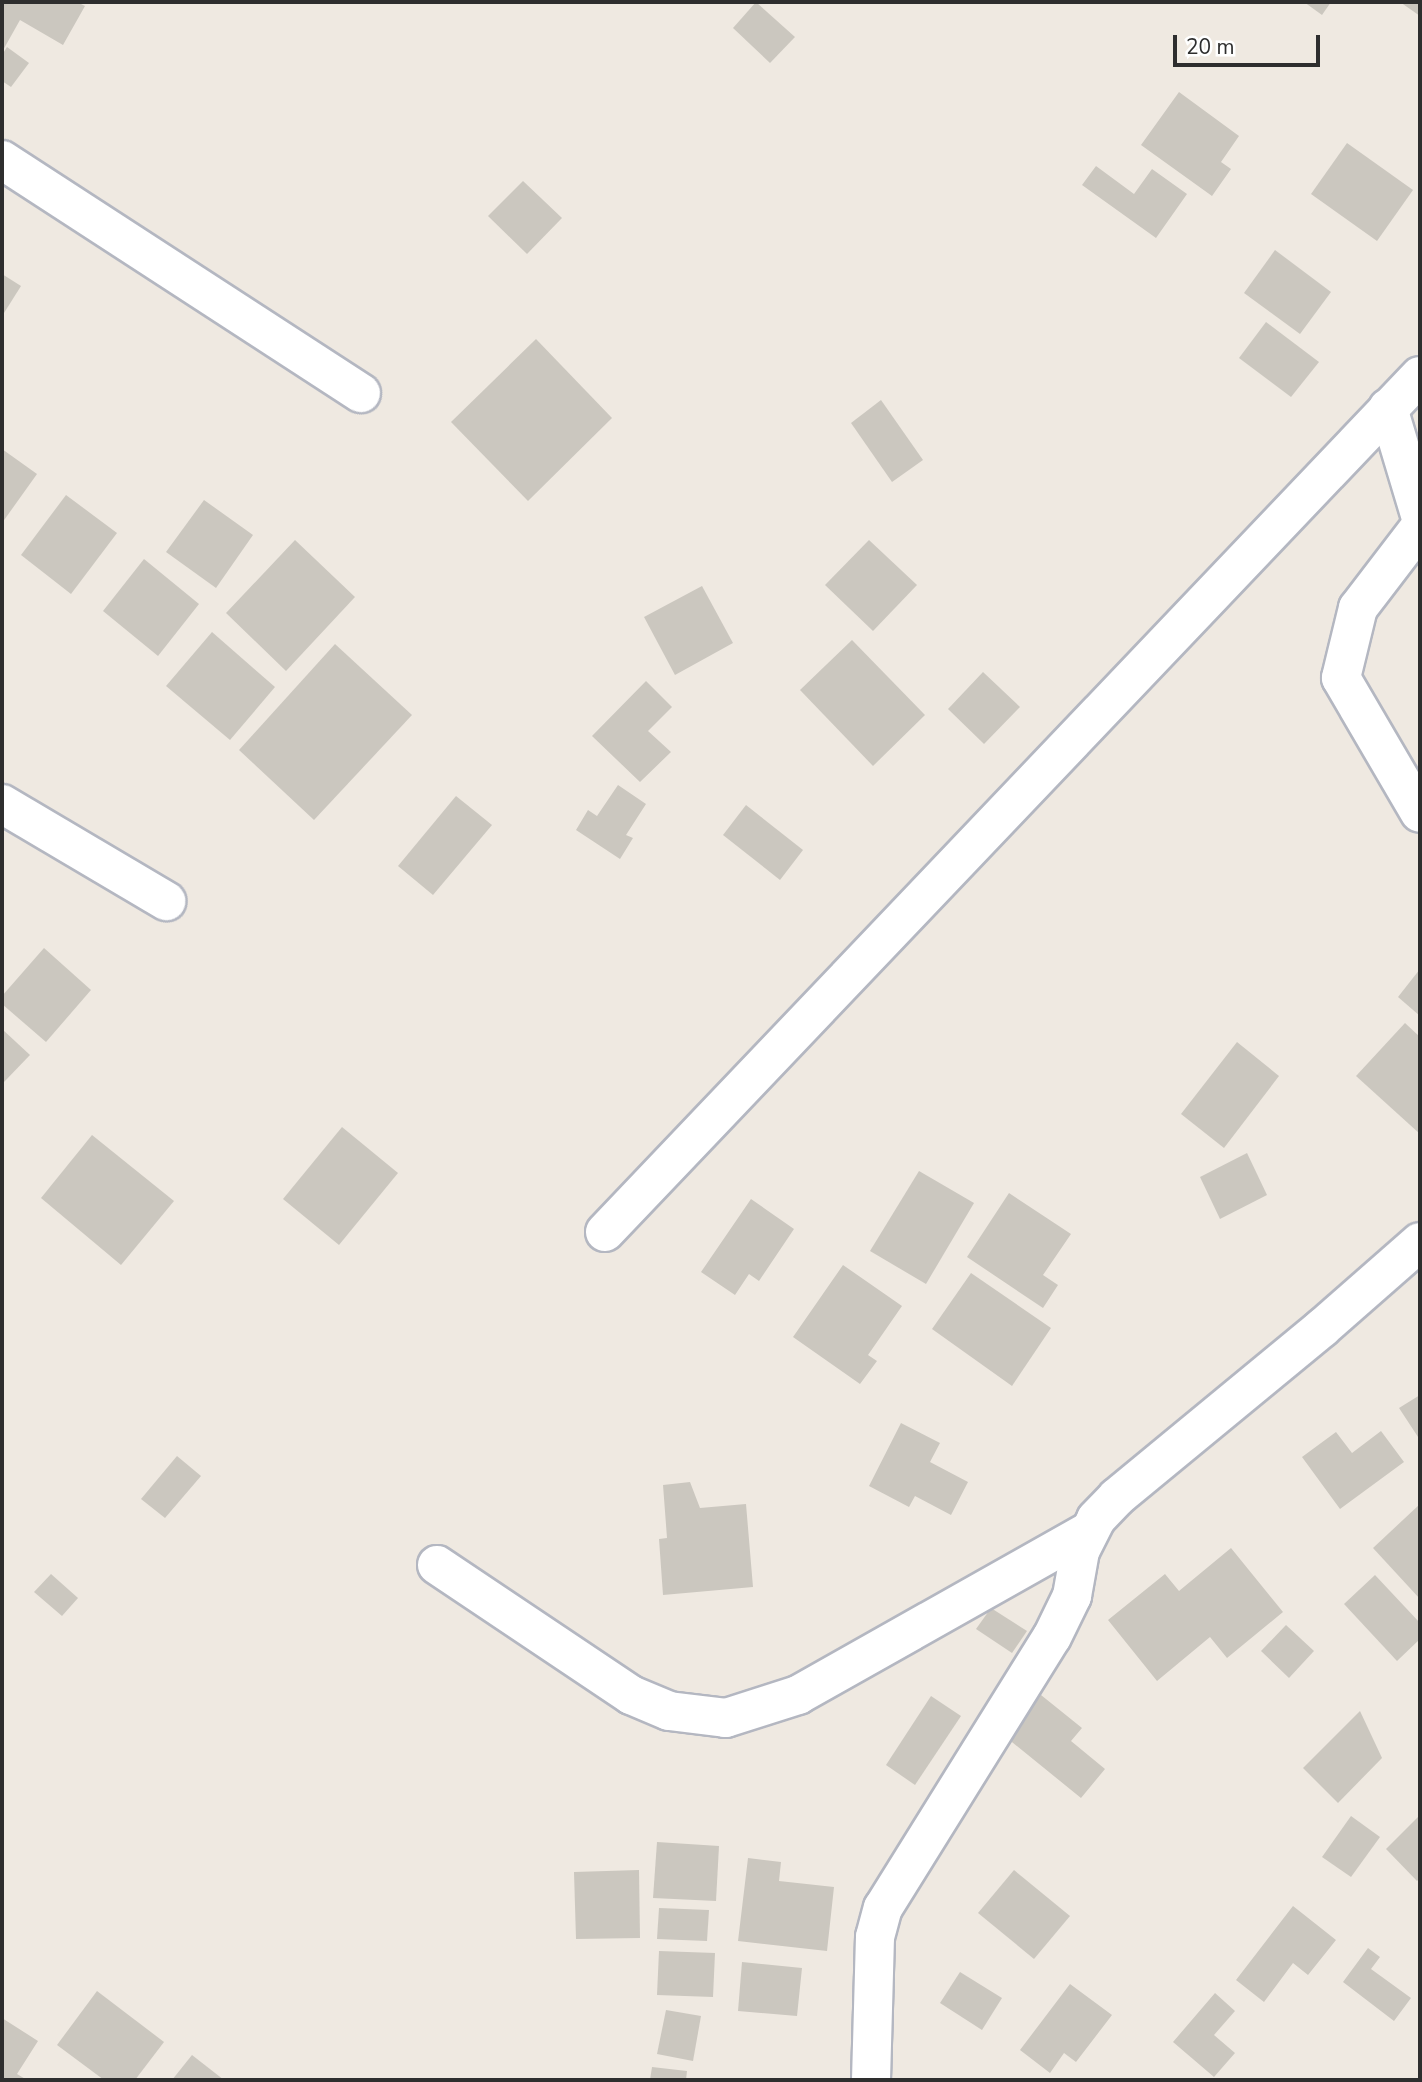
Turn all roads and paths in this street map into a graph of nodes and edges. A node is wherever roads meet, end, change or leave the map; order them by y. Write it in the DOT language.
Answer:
graph roads {
  1 [pos="2,160"];
  2 [pos="1420,376"];
  3 [pos="361,393"];
  4 [pos="1388,408"];
  5 [pos="1420,515"];
  6 [pos="1420,527"];
  7 [pos="2,804"];
  8 [pos="1420,813"];
  9 [pos="166,901"];
  10 [pos="605,1232"];
  11 [pos="1420,1241"];
  12 [pos="1089,1531"];
  13 [pos="437,1565"];
  14 [pos="871,2080"];
  1 -- 3 [label="street"];
  2 -- 4 [label="street"];
  4 -- 5 [label="street"];
  4 -- 10 [label="street"];
  6 -- 8 [label="street"];
  7 -- 9 [label="street"];
  11 -- 12 [label="street"];
  12 -- 13 [label="street"];
  12 -- 14 [label="street"];
}
